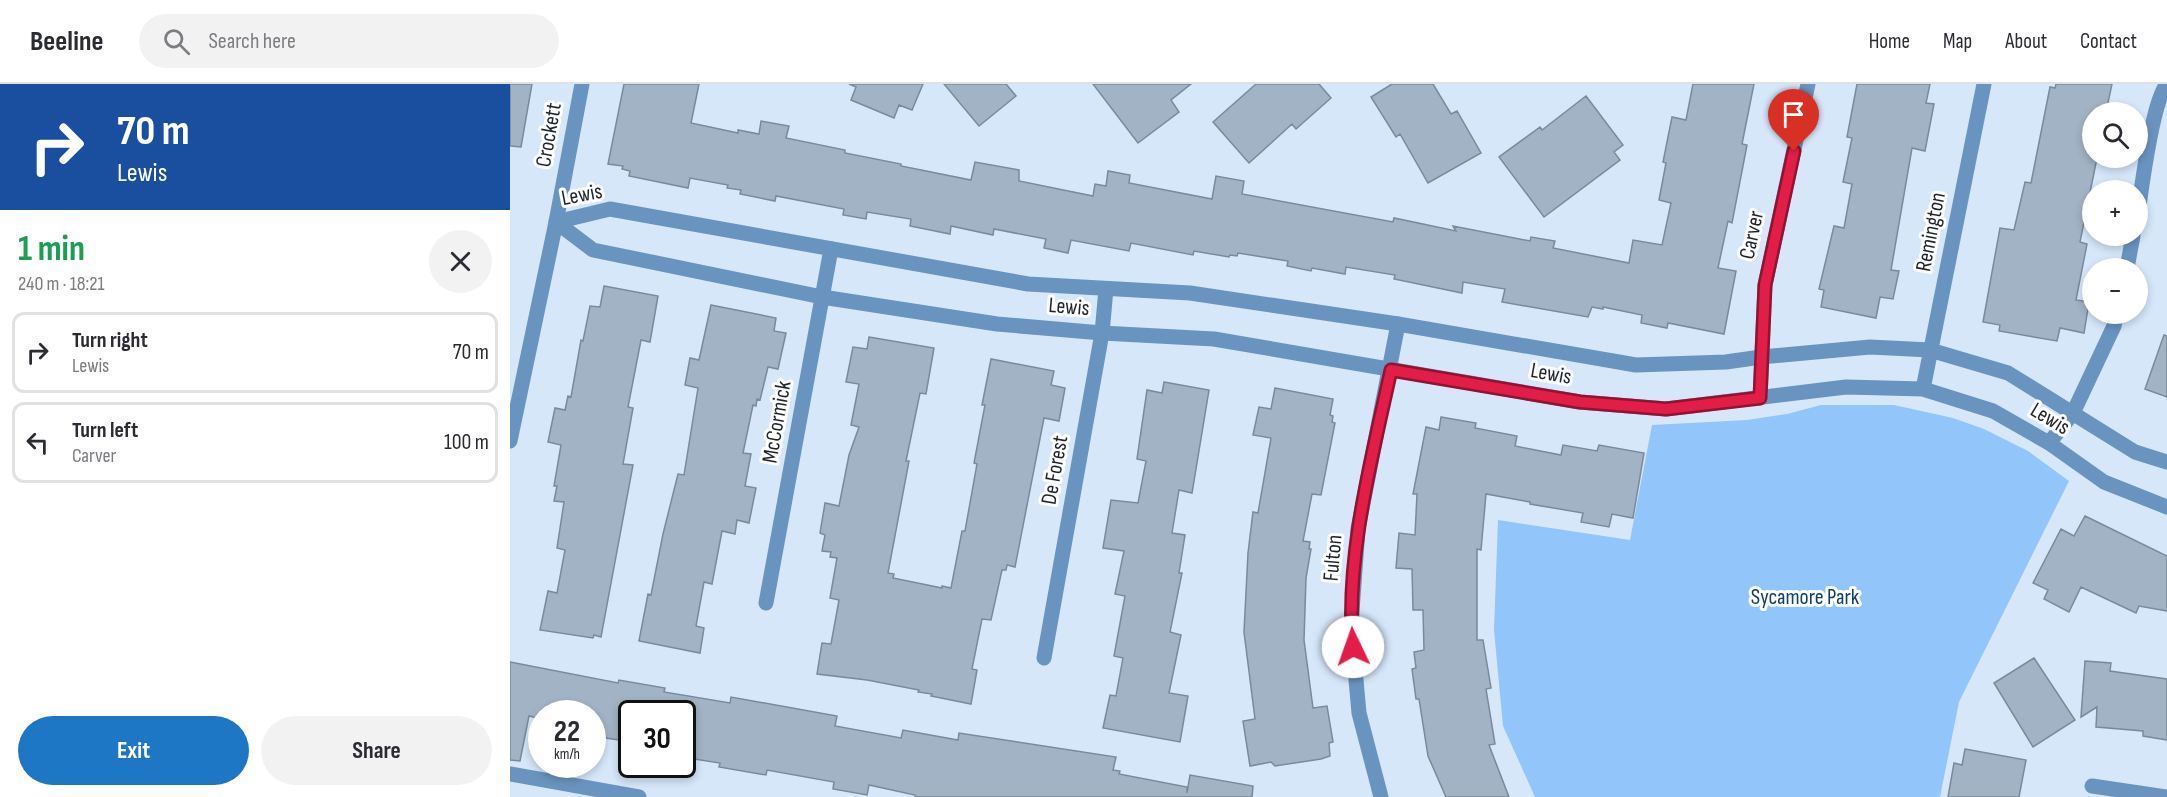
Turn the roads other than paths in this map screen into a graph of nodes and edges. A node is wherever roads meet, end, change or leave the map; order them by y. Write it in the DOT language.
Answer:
graph roads {
  1 [pos="582,84"];
  2 [pos="1808,84"];
  3 [pos="1984,84"];
  4 [pos="2167,84"];
  5 [pos="2144,180"];
  6 [pos="556,222"];
  7 [pos="831,249"];
  8 [pos="1106,289"];
  9 [pos="822,297"];
  10 [pos="1398,324"];
  11 [pos="2114,324"];
  12 [pos="1102,333"];
  13 [pos="1930,350"];
  14 [pos="1761,357"];
  15 [pos="1391,370"];
  16 [pos="1923,389"];
  17 [pos="1760,398"];
  18 [pos="2073,413"];
  19 [pos="510,441"];
  20 [pos="2049,443"];
  21 [pos="2167,462"];
  22 [pos="2167,507"];
  23 [pos="766,603"];
  24 [pos="1044,658"];
  25 [pos="510,774"];
  26 [pos="2092,786"];
  27 [pos="639,797"];
  28 [pos="1381,797"];
  29 [pos="2167,797"];
  1 -- 6 [label="street, Crockett"];
  2 -- 14 [label="street, Carver"];
  3 -- 13 [label="street, Remington"];
  4 -- 5 [label="street"];
  6 -- 7 [label="street, Lewis"];
  6 -- 9 [label="street, Lewis"];
  6 -- 19 [label="street, Crockett"];
  7 -- 8 [label="street, Lewis"];
  7 -- 9 [label="street, McCormick"];
  8 -- 10 [label="street, Lewis"];
  8 -- 12 [label="street, De Forest"];
  9 -- 12 [label="street, Lewis"];
  9 -- 23 [label="street, McCormick"];
  10 -- 14 [label="street, Lewis"];
  10 -- 15 [label="street, Fulton"];
  11 -- 18 [label="street"];
  12 -- 15 [label="street, Lewis"];
  12 -- 24 [label="street, De Forest"];
  13 -- 14 [label="street, Lewis"];
  13 -- 16 [label="street, Remington"];
  13 -- 18 [label="street, Lewis"];
  14 -- 17 [label="street, Carver"];
  15 -- 17 [label="street, Lewis"];
  15 -- 28 [label="street, Fulton"];
  16 -- 17 [label="street, Lewis"];
  16 -- 20 [label="street, Lewis"];
  18 -- 20 [label="street"];
  18 -- 21 [label="street, Lewis"];
  20 -- 22 [label="street, Lewis"];
  25 -- 27 [label="street"];
  26 -- 29 [label="street"];
}
